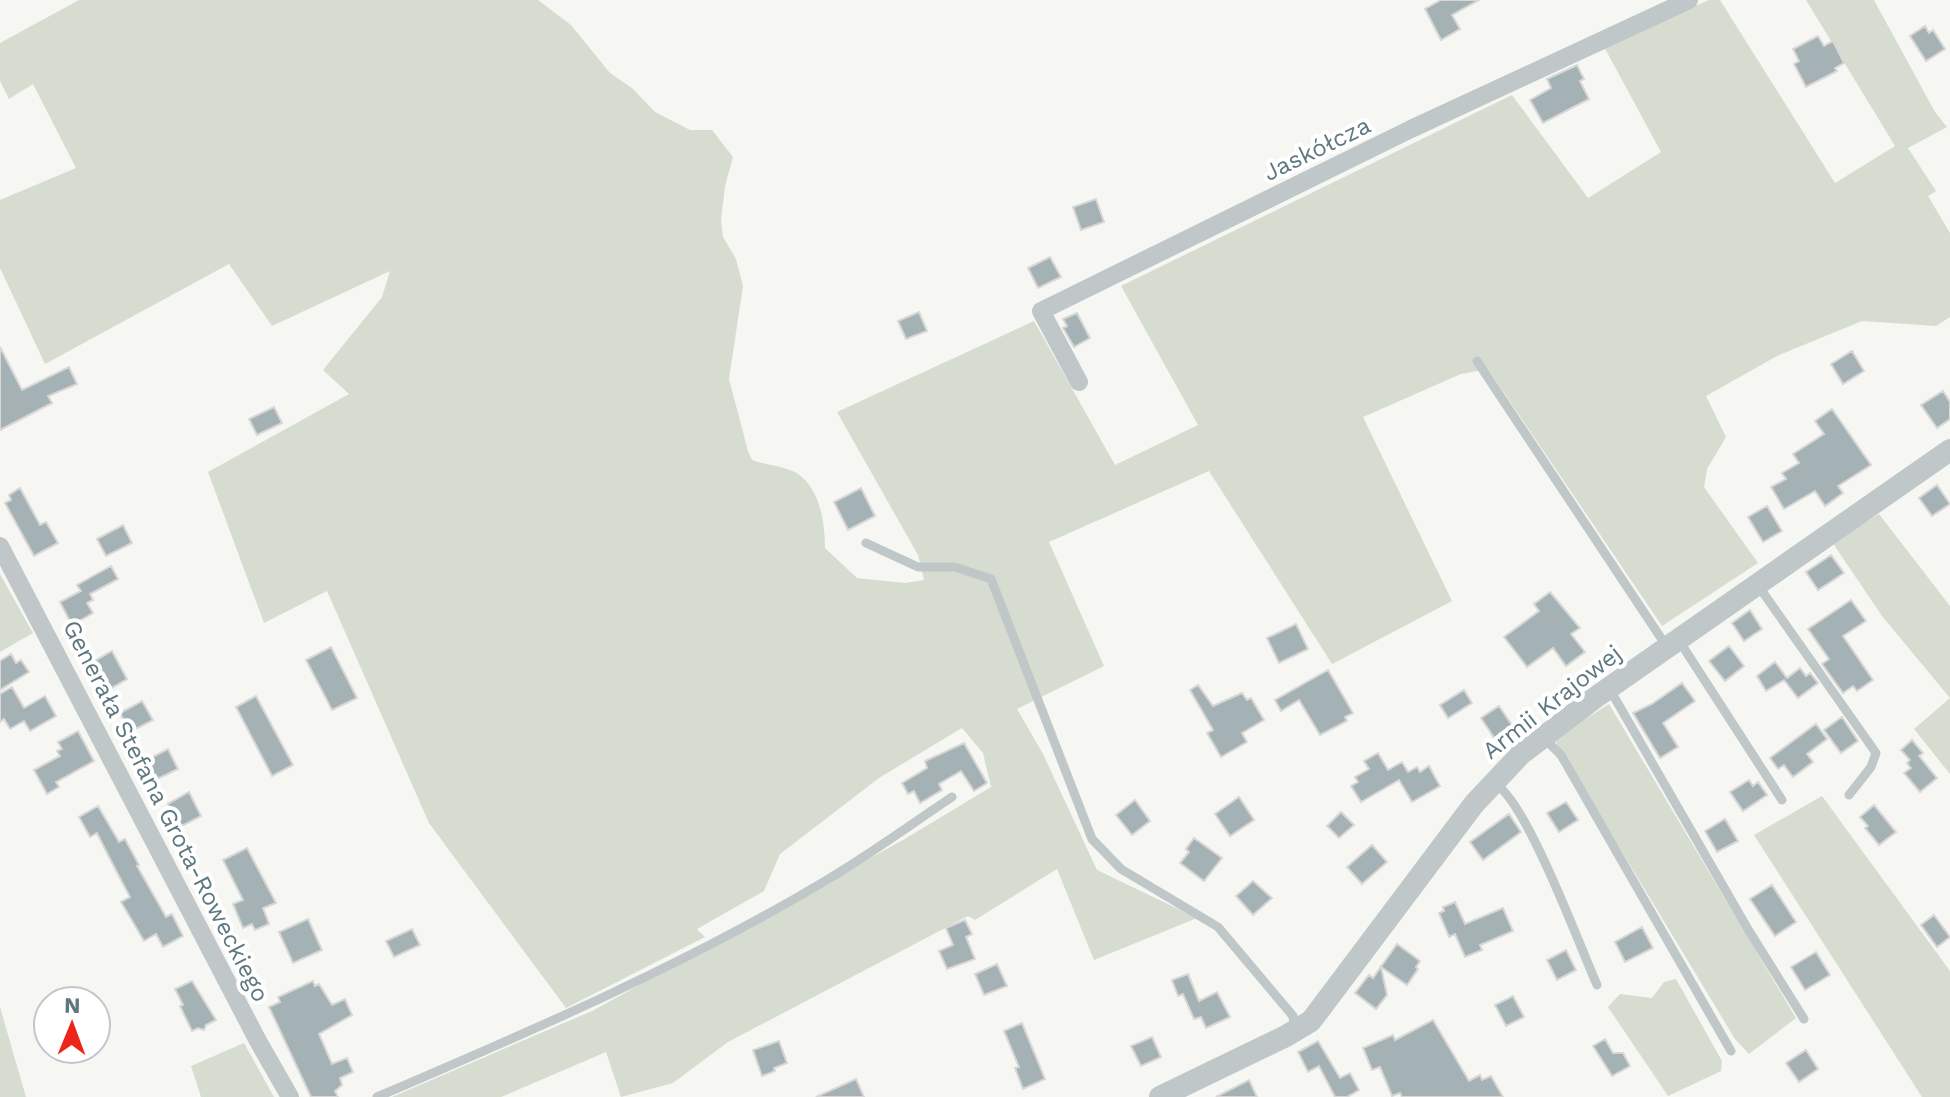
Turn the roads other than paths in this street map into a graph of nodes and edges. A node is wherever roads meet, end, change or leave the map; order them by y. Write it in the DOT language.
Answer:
graph roads {
  1 [pos="1689,0"];
  2 [pos="1477,361"];
  3 [pos="1079,382"];
  4 [pos="1950,450"];
  5 [pos="866,543"];
  6 [pos="0,546"];
  7 [pos="1757,584"];
  8 [pos="1672,643"];
  9 [pos="1609,688"];
  10 [pos="1543,737"];
  11 [pos="1492,783"];
  12 [pos="1849,795"];
  13 [pos="952,797"];
  14 [pos="1782,800"];
  15 [pos="1597,985"];
  16 [pos="1804,1019"];
  17 [pos="1295,1031"];
  18 [pos="1731,1051"];
  19 [pos="290,1097"];
  20 [pos="377,1097"];
  21 [pos="1160,1097"];
  1 -- 3 [label="street, Jaskółcza"];
  2 -- 8 [label="lane"];
  4 -- 7 [label="street, Armii Krajowej"];
  5 -- 17 [label="lane"];
  6 -- 19 [label="street, Generała Stefana Grota-Roweckiego"];
  7 -- 8 [label="street, Armii Krajowej"];
  7 -- 12 [label="lane"];
  8 -- 9 [label="street, Armii Krajowej"];
  8 -- 14 [label="lane"];
  9 -- 10 [label="street, Armii Krajowej"];
  9 -- 16 [label="lane"];
  10 -- 11 [label="street, Armii Krajowej"];
  10 -- 18 [label="lane"];
  11 -- 15 [label="lane"];
  11 -- 17 [label="street, Armii Krajowej"];
  13 -- 20 [label="lane"];
  17 -- 21 [label="street, Armii Krajowej"];
}
